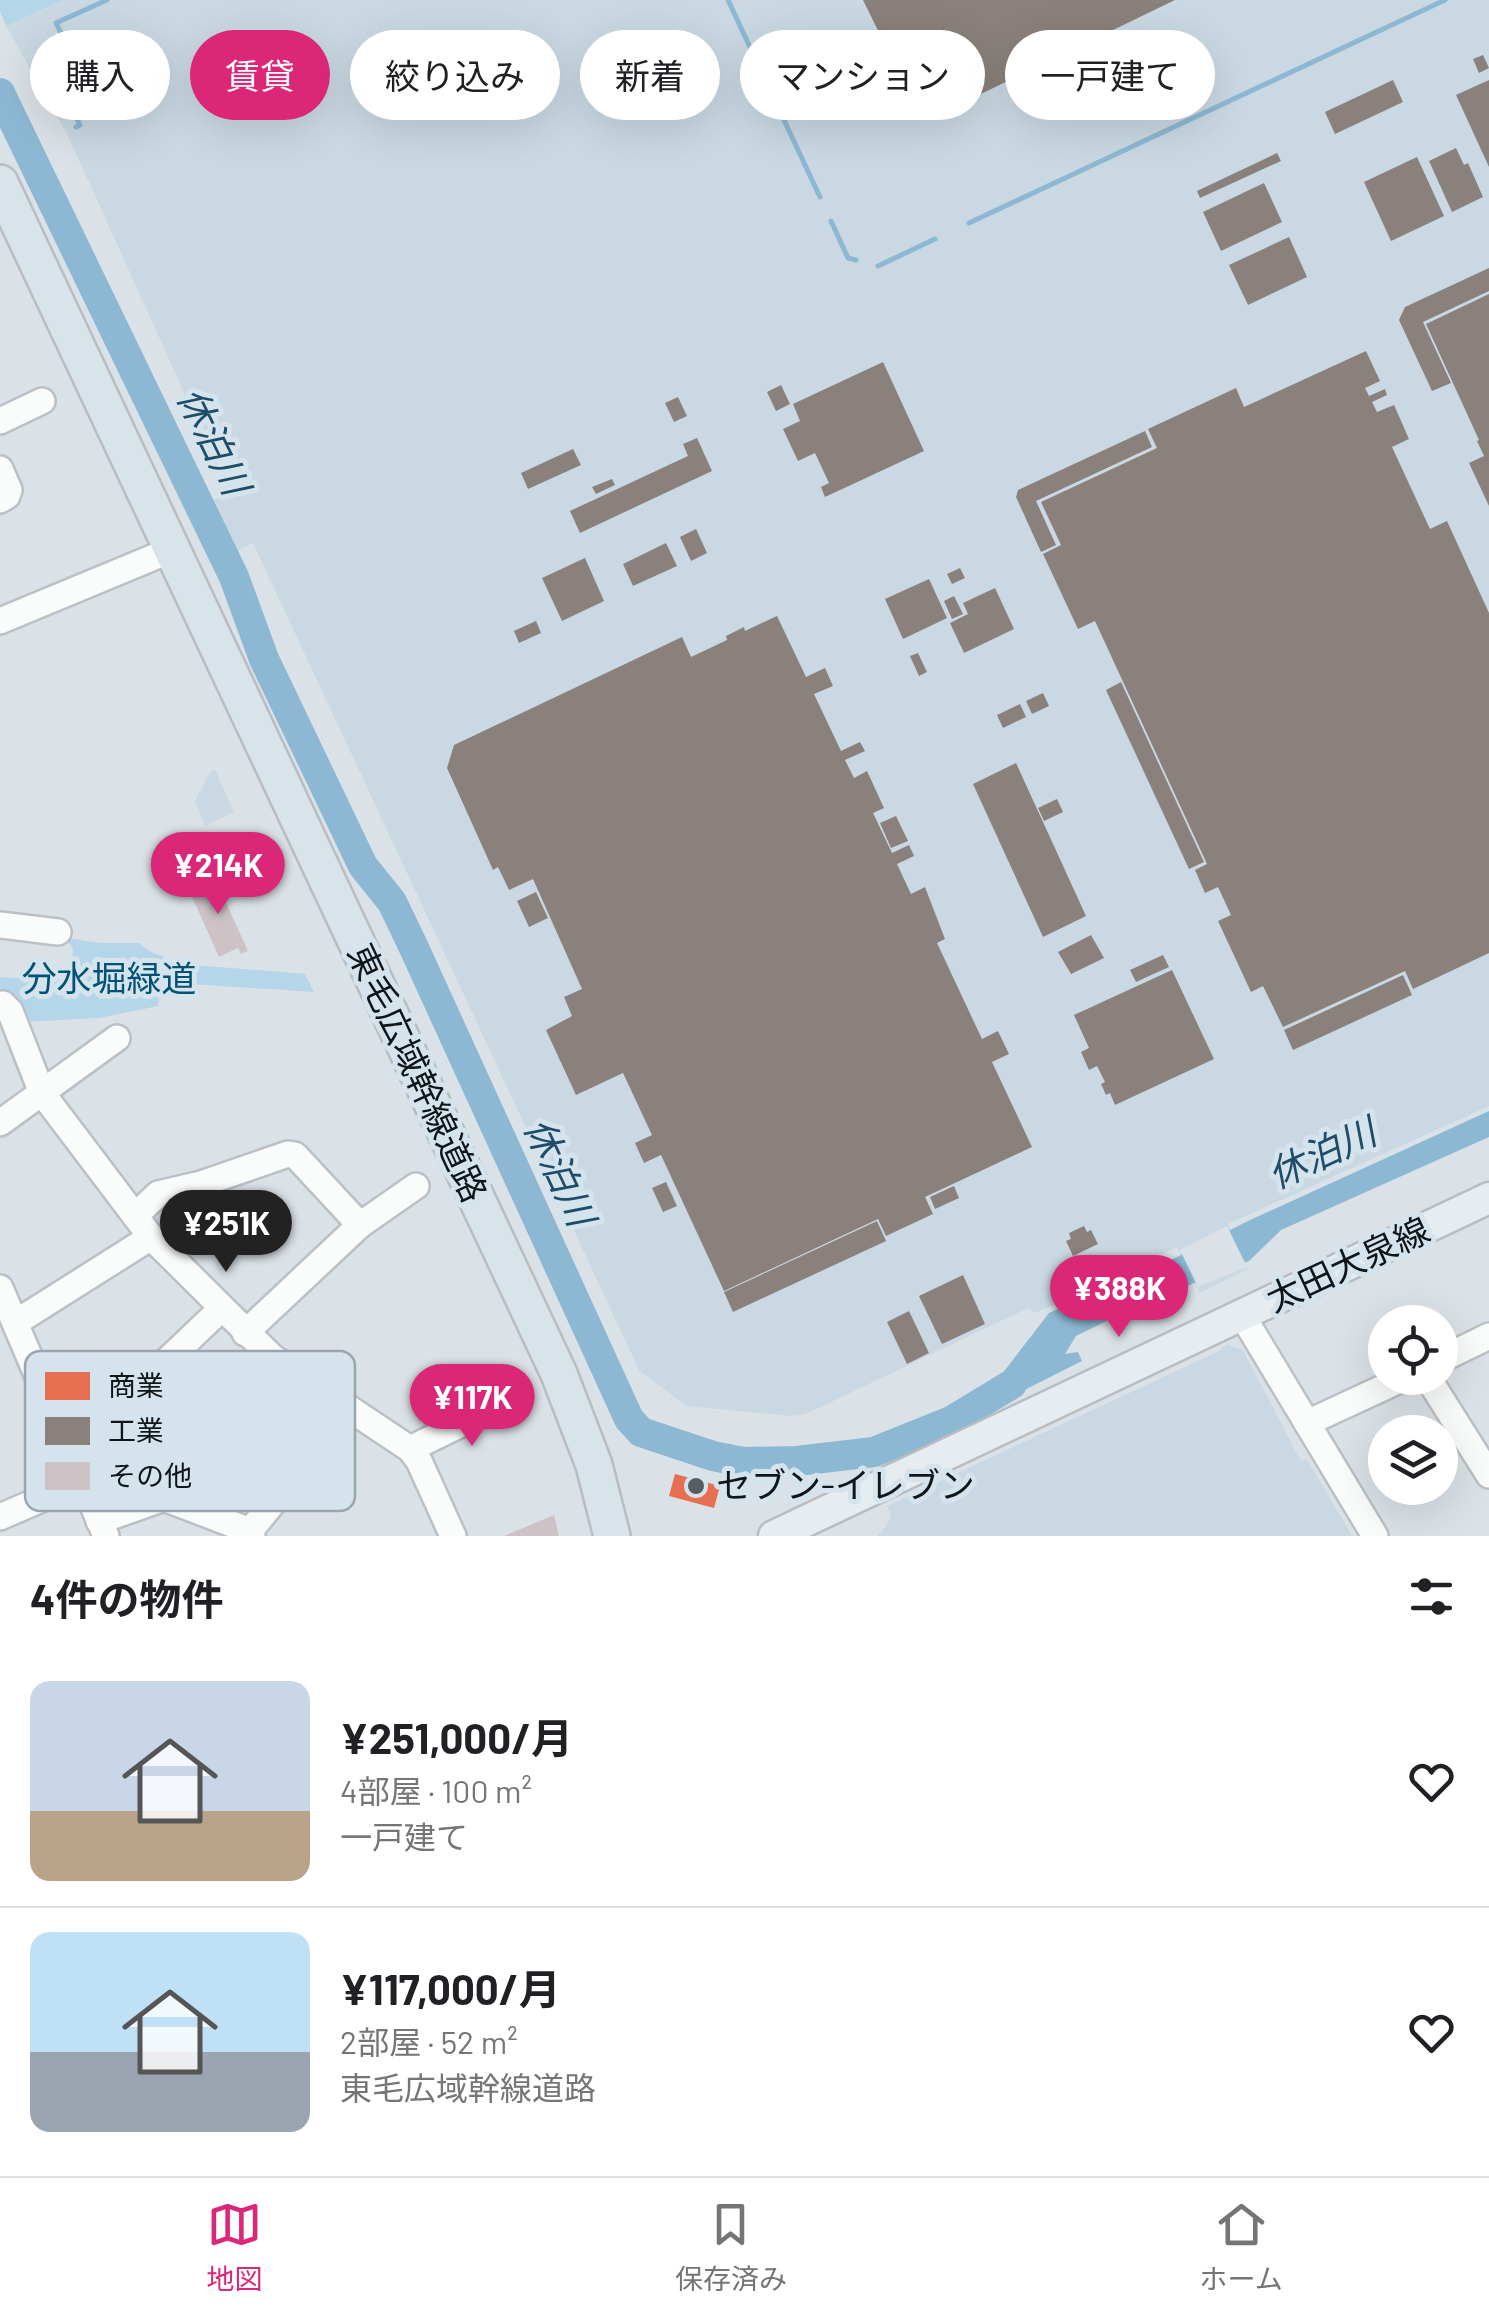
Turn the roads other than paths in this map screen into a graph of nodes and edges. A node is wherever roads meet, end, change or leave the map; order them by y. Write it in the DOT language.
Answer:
graph roads {
  1 [pos="0,183"];
  2 [pos="0,235"];
  3 [pos="42,401"];
  4 [pos="0,421"];
  5 [pos="0,469"];
  6 [pos="0,500"];
  7 [pos="161,554"];
  8 [pos="0,620"];
  9 [pos="0,925"];
  10 [pos="58,932"];
  11 [pos="3,1004"];
  12 [pos="117,1038"];
  13 [pos="42,1093"];
  14 [pos="0,1123"];
  15 [pos="416,1186"];
  16 [pos="1489,1198"];
  17 [pos="136,1215"];
  18 [pos="360,1225"];
  19 [pos="150,1237"];
  20 [pos="0,1288"];
  21 [pos="221,1309"];
  22 [pos="1242,1316"];
  23 [pos="15,1323"];
  24 [pos="245,1333"];
  25 [pos="1489,1336"];
  26 [pos="27,1351"];
  27 [pos="177,1351"];
  28 [pos="265,1351"];
  29 [pos="1458,1351"];
  30 [pos="1368,1395"];
  31 [pos="1439,1395"];
  32 [pos="508,1401"];
  33 [pos="355,1413"];
  34 [pos="1307,1423"];
  35 [pos="410,1450"];
  36 [pos="1488,1472"];
  37 [pos="25,1505"];
  38 [pos="138,1511"];
  39 [pos="195,1511"];
  40 [pos="269,1511"];
  41 [pos="0,1516"];
  42 [pos="103,1528"];
  43 [pos="251,1534"];
  44 [pos="453,1536"];
  45 [pos="590,1536"];
  46 [pos="612,1536"];
  47 [pos="774,1536"];
  48 [pos="1374,1536"];
  1 -- 7 [label="highway, 東毛広域幹線道路"];
  2 -- 7 [label="highway, 東毛広域幹線道路"];
  3 -- 4 [label="street"];
  5 -- 6 [label="street"];
  7 -- 8 [label="street"];
  7 -- 45 [label="highway, 東毛広域幹線道路"];
  7 -- 46 [label="highway, 東毛広域幹線道路"];
  9 -- 10 [label="street"];
  11 -- 13 [label="street"];
  12 -- 13 [label="street"];
  13 -- 14 [label="street"];
  13 -- 17 [label="street"];
  15 -- 18 [label="street"];
  16 -- 22 [label="main road, 太田大泉線"];
  17 -- 18 [label="street"];
  17 -- 19 [label="street"];
  18 -- 24 [label="street"];
  19 -- 21 [label="street"];
  19 -- 23 [label="street"];
  20 -- 23 [label="street"];
  21 -- 24 [label="street"];
  21 -- 27 [label="street"];
  22 -- 34 [label="street"];
  22 -- 47 [label="main road, 太田大泉線"];
  23 -- 26 [label="street"];
  24 -- 28 [label="street"];
  25 -- 29 [label="street"];
  30 -- 34 [label="street"];
  31 -- 36 [label="street"];
  32 -- 35 [label="street"];
  33 -- 35 [label="street"];
  34 -- 48 [label="street"];
  35 -- 44 [label="street"];
  37 -- 41 [label="street"];
  38 -- 42 [label="street"];
  39 -- 43 [label="street"];
  40 -- 43 [label="street"];
}
